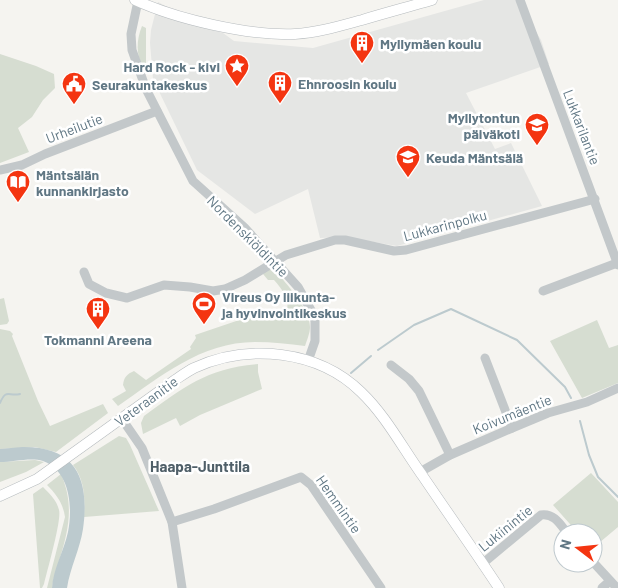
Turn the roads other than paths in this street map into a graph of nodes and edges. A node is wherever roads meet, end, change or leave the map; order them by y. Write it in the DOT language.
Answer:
graph roads {
  1 [pos="432,0"];
  2 [pos="520,0"];
  3 [pos="137,1"];
  4 [pos="157,111"];
  5 [pos="0,170"];
  6 [pos="595,199"];
  7 [pos="275,261"];
  8 [pos="618,264"];
  9 [pos="84,272"];
  10 [pos="543,291"];
  11 [pos="485,358"];
  12 [pos="308,361"];
  13 [pos="392,365"];
  14 [pos="618,388"];
  15 [pos="122,419"];
  16 [pos="512,428"];
  17 [pos="450,455"];
  18 [pos="420,472"];
  19 [pos="0,496"];
  20 [pos="172,522"];
  21 [pos="558,523"];
  22 [pos="482,564"];
  23 [pos="603,573"];
  24 [pos="610,581"];
  25 [pos="182,588"];
  26 [pos="381,588"];
  27 [pos="499,588"];
  28 [pos="602,588"];
  29 [pos="617,588"];
  1 -- 3 [label="main road"];
  2 -- 6 [label="street, Lukkarilantie"];
  3 -- 4 [label="street, Nordenskiöldintie"];
  4 -- 5 [label="street, Urheilutie"];
  4 -- 7 [label="street, Nordenskiöldintie"];
  6 -- 7 [label="street, Lukkarinpolku"];
  6 -- 8 [label="street, Lukkarilantie"];
  7 -- 9 [label="street, Lukkarinpolku"];
  7 -- 12 [label="street, Nordenskiöldintie"];
  8 -- 10 [label="street"];
  11 -- 16 [label="street"];
  12 -- 15 [label="main road, Veteraanitie"];
  12 -- 18 [label="main road"];
  13 -- 17 [label="street"];
  14 -- 16 [label="street, Koivumäentie"];
  15 -- 19 [label="main road, Veteraanitie"];
  15 -- 20 [label="street"];
  16 -- 17 [label="street, Koivumäentie"];
  17 -- 18 [label="street, Koivumäentie"];
  18 -- 22 [label="main road"];
  20 -- 25 [label="street"];
  20 -- 26 [label="street, Hemmintie"];
  21 -- 22 [label="street, Lukiinintie"];
  22 -- 27 [label="main road"];
  23 -- 24 [label="street"];
  24 -- 28 [label="street"];
  24 -- 29 [label="street"];
}
